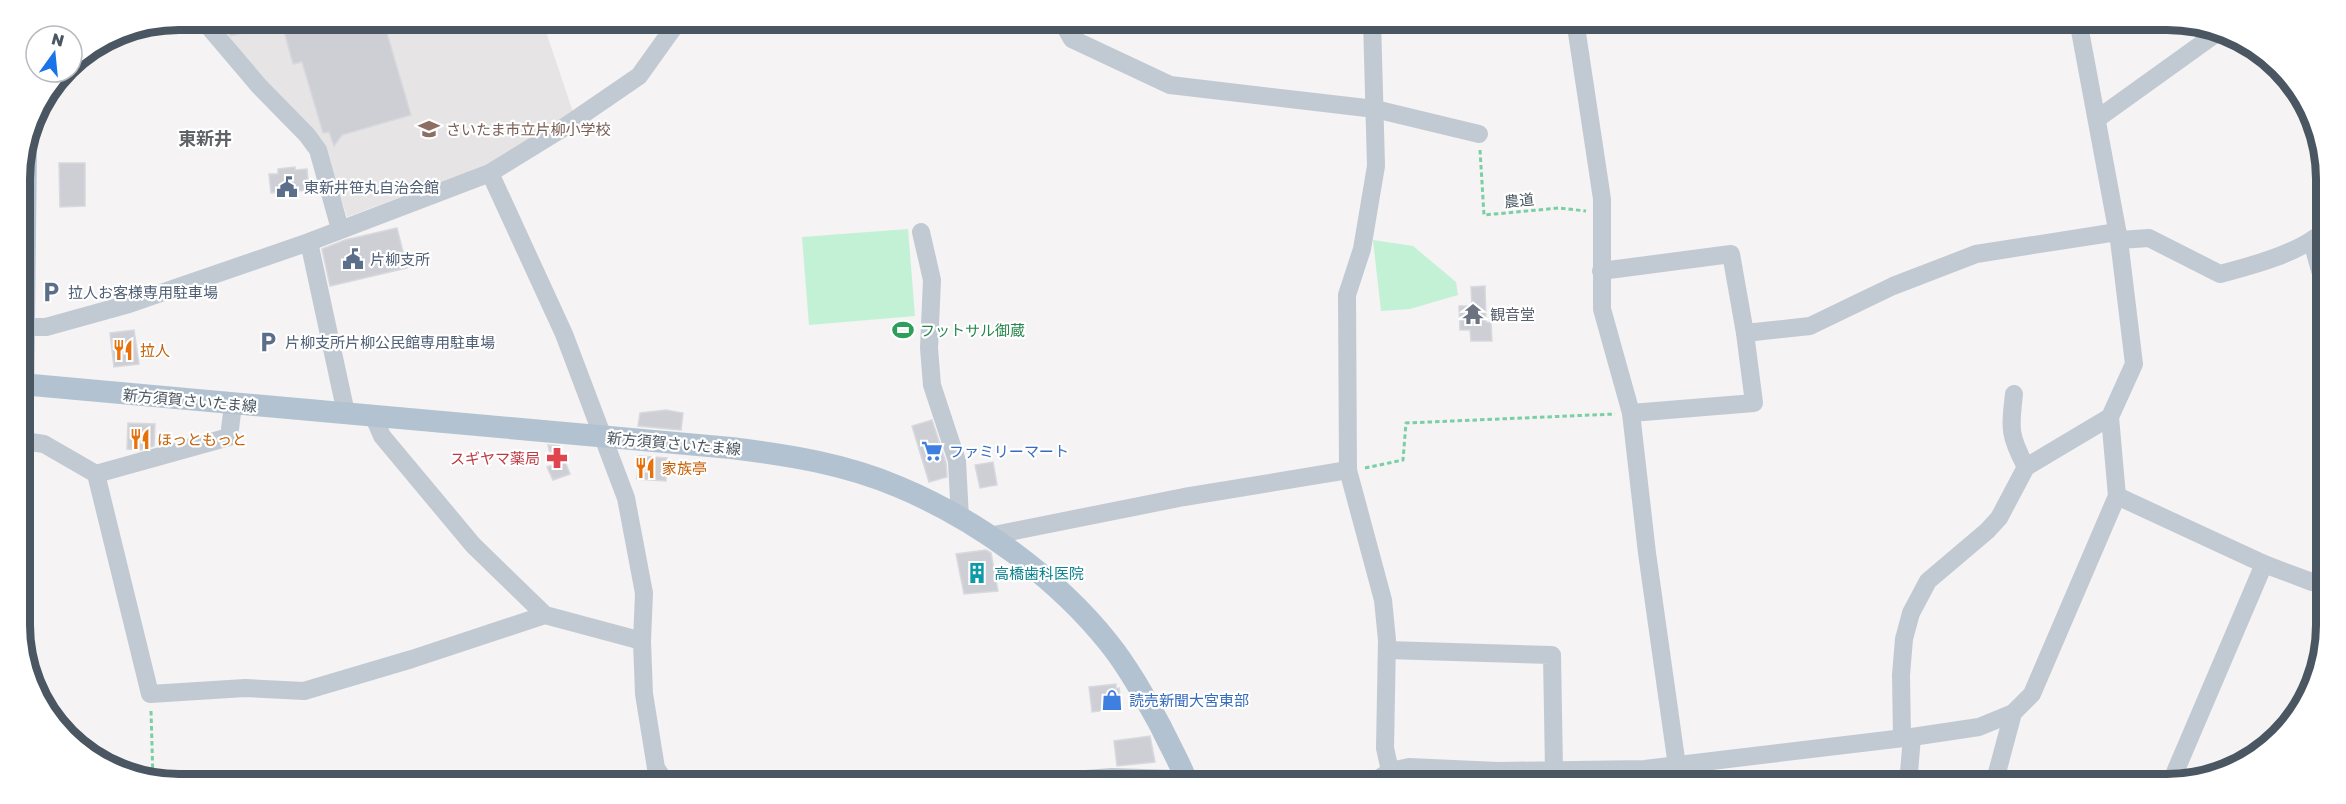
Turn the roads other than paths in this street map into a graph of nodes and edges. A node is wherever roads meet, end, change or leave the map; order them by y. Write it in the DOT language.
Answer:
graph roads {
  1 [pos="211,30"];
  2 [pos="672,30"];
  3 [pos="1066,30"];
  4 [pos="1372,30"];
  5 [pos="1577,30"];
  6 [pos="2080,30"];
  7 [pos="2211,37"];
  8 [pos="1375,109"];
  9 [pos="2097,119"];
  10 [pos="1479,134"];
  11 [pos="490,173"];
  12 [pos="340,229"];
  13 [pos="921,232"];
  14 [pos="2118,236"];
  15 [pos="2316,237"];
  16 [pos="309,242"];
  17 [pos="1601,272"];
  18 [pos="30,327"];
  19 [pos="1745,333"];
  20 [pos="30,385"];
  21 [pos="2014,394"];
  22 [pos="233,405"];
  23 [pos="346,412"];
  24 [pos="1631,413"];
  25 [pos="373,415"];
  26 [pos="2110,417"];
  27 [pos="604,436"];
  28 [pos="30,442"];
  29 [pos="2026,467"];
  30 [pos="1348,470"];
  31 [pos="96,474"];
  32 [pos="2117,496"];
  33 [pos="960,518"];
  34 [pos="989,536"];
  35 [pos="2264,564"];
  36 [pos="2316,583"];
  37 [pos="545,615"];
  38 [pos="642,641"];
  39 [pos="1387,650"];
  40 [pos="2013,713"];
  41 [pos="1907,738"];
  42 [pos="1677,766"];
  43 [pos="1554,770"];
  44 [pos="1389,771"];
  45 [pos="661,774"];
  46 [pos="1183,774"];
  47 [pos="1385,774"];
  48 [pos="1908,774"];
  49 [pos="1997,774"];
  50 [pos="2174,774"];
  1 -- 12 [label="street"];
  2 -- 11 [label="street"];
  3 -- 8 [label="street"];
  4 -- 8 [label="street"];
  5 -- 17 [label="street"];
  6 -- 9 [label="street"];
  7 -- 9 [label="street"];
  8 -- 10 [label="street"];
  8 -- 30 [label="street"];
  9 -- 14 [label="street"];
  11 -- 12 [label="street"];
  11 -- 27 [label="street"];
  12 -- 16 [label="street"];
  13 -- 33 [label="street"];
  14 -- 15 [label="street"];
  14 -- 19 [label="street"];
  14 -- 26 [label="street"];
  16 -- 18 [label="street"];
  16 -- 23 [label="street"];
  17 -- 19 [label="street"];
  17 -- 24 [label="street"];
  19 -- 24 [label="street"];
  20 -- 22 [label="main road, 新方須賀さいたま線"];
  21 -- 29 [label="street"];
  22 -- 23 [label="main road, 新方須賀さいたま線"];
  22 -- 31 [label="street"];
  23 -- 25 [label="main road, 新方須賀さいたま線"];
  24 -- 42 [label="street"];
  25 -- 27 [label="main road, 新方須賀さいたま線"];
  25 -- 37 [label="street"];
  26 -- 29 [label="street"];
  26 -- 32 [label="street"];
  27 -- 33 [label="main road, 新方須賀さいたま線"];
  27 -- 38 [label="street"];
  28 -- 31 [label="street"];
  29 -- 41 [label="street"];
  30 -- 34 [label="street"];
  30 -- 39 [label="street"];
  31 -- 37 [label="street"];
  32 -- 35 [label="street"];
  32 -- 40 [label="street"];
  33 -- 34 [label="main road, 新方須賀さいたま線"];
  34 -- 46 [label="main road, 新方須賀さいたま線"];
  35 -- 36 [label="street"];
  35 -- 50 [label="street"];
  37 -- 38 [label="street"];
  38 -- 45 [label="street"];
  39 -- 43 [label="street"];
  39 -- 44 [label="street"];
  40 -- 41 [label="street"];
  40 -- 49 [label="street"];
  41 -- 42 [label="street"];
  41 -- 48 [label="street"];
  42 -- 43 [label="street"];
  43 -- 44 [label="street"];
  44 -- 47 [label="street"];
}
